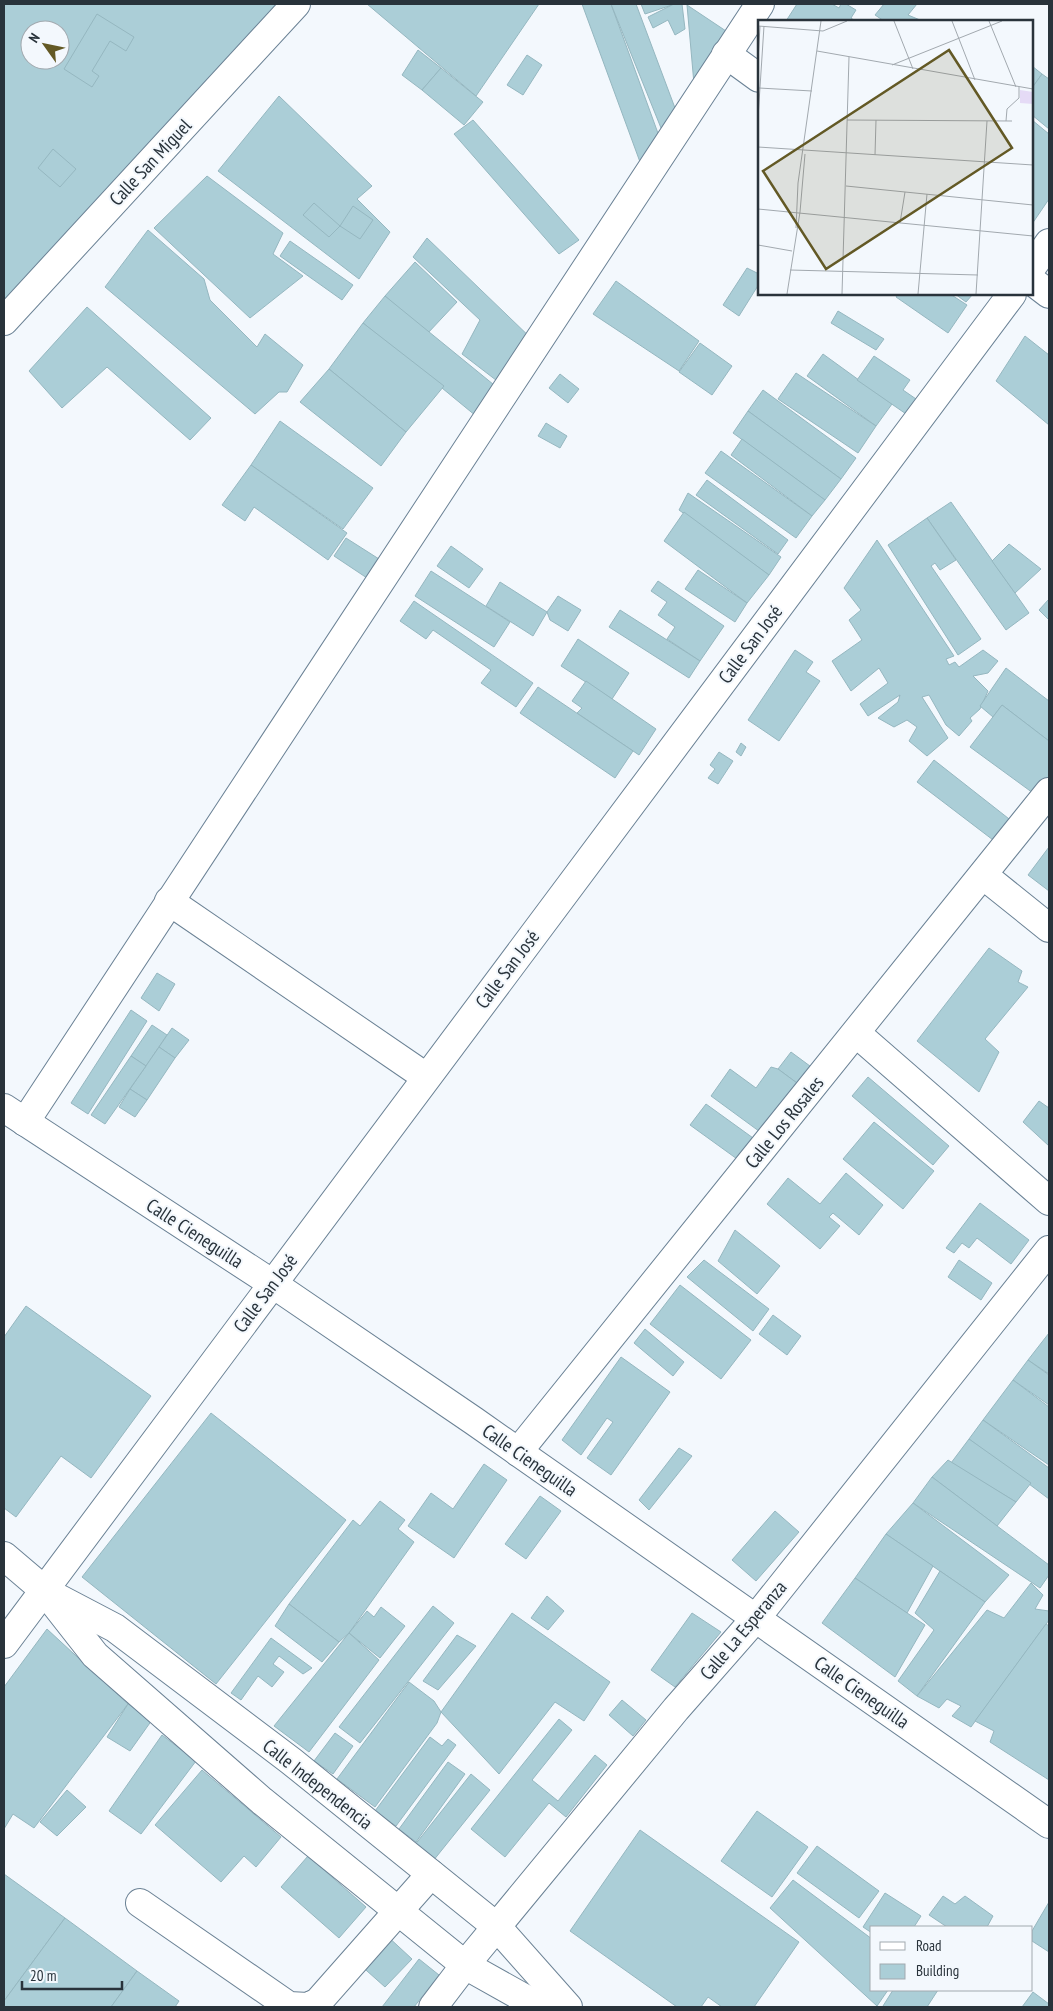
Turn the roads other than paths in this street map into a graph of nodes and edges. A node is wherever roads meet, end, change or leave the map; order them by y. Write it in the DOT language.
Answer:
graph roads {
  1 [pos="296,4"];
  2 [pos="760,4"];
  3 [pos="726,54"];
  4 [pos="758,77"];
  5 [pos="1049,243"];
  6 [pos="1033,266"];
  7 [pos="1033,282"];
  8 [pos="1049,294"];
  9 [pos="1011,295"];
  10 [pos="4,321"];
  11 [pos="1049,792"];
  12 [pos="983,875"];
  13 [pos="169,901"];
  14 [pos="1049,928"];
  15 [pos="856,1033"];
  16 [pos="426,1077"];
  17 [pos="14,1115"];
  18 [pos="1049,1201"];
  19 [pos="1049,1250"];
  20 [pos="272,1284"];
  21 [pos="518,1452"];
  22 [pos="4,1556"];
  23 [pos="44,1590"];
  24 [pos="756,1618"];
  25 [pos="4,1644"];
  26 [pos="1049,1824"];
  27 [pos="431,1874"];
  28 [pos="140,1904"];
  29 [pos="399,1911"];
  30 [pos="497,1928"];
  31 [pos="465,1966"];
  32 [pos="433,2007"];
  33 [pos="540,2007"];
  34 [pos="568,2007"];
  1 -- 10 [label="street, Calle San Miguel"];
  2 -- 3 [label="street"];
  3 -- 4 [label="street"];
  3 -- 13 [label="street"];
  5 -- 6 [label="street"];
  7 -- 8 [label="street"];
  9 -- 16 [label="street, Calle San José"];
  11 -- 12 [label="street, Calle Los Rosales"];
  12 -- 14 [label="street"];
  12 -- 15 [label="street, Calle Los Rosales"];
  13 -- 16 [label="street"];
  13 -- 17 [label="street"];
  15 -- 18 [label="street"];
  15 -- 21 [label="street, Calle Los Rosales"];
  16 -- 20 [label="street, Calle San José"];
  17 -- 20 [label="street, Calle Cieneguilla"];
  19 -- 24 [label="street, Calle La Esperanza"];
  20 -- 21 [label="street, Calle Cieneguilla"];
  20 -- 23 [label="street, Calle San José"];
  21 -- 24 [label="street, Calle Cieneguilla"];
  22 -- 23 [label="street, Calle Independencia"];
  23 -- 25 [label="street, Calle San José"];
  23 -- 27 [label="street, Calle Independencia"];
  23 -- 29 [label="street, Calle Independencia"];
  24 -- 26 [label="street, Calle Cieneguilla"];
  24 -- 30 [label="street, Calle La Esperanza"];
  27 -- 29 [label="street"];
  27 -- 30 [label="street, Calle Independencia"];
  28 -- 29 [label="street"];
  29 -- 31 [label="street, Calle Independencia"];
  30 -- 31 [label="street, Calle La Esperanza"];
  30 -- 34 [label="street, Calle Independencia"];
  31 -- 32 [label="street, Calle La Esperanza"];
  31 -- 33 [label="street, Calle Independencia"];
}
